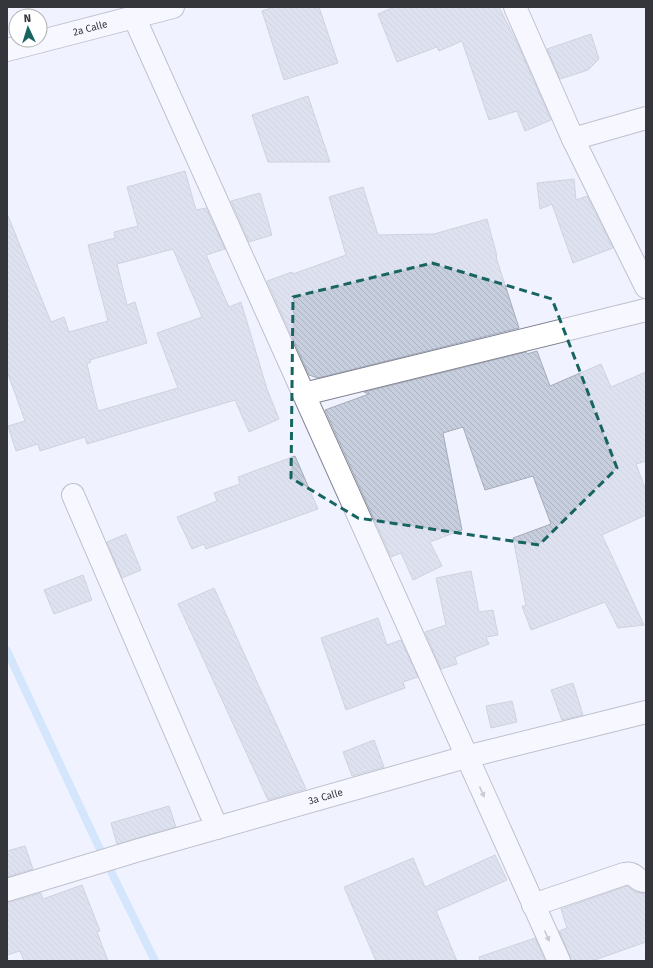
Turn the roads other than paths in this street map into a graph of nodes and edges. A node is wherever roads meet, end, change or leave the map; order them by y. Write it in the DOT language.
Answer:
graph roads {
  1 [pos="173,7"];
  2 [pos="514,7"];
  3 [pos="134,17"];
  4 [pos="7,50"];
  5 [pos="646,118"];
  6 [pos="573,139"];
  7 [pos="646,287"];
  8 [pos="646,310"];
  9 [pos="304,394"];
  10 [pos="73,495"];
  11 [pos="646,712"];
  12 [pos="466,757"];
  13 [pos="217,828"];
  14 [pos="646,880"];
  15 [pos="7,890"];
  16 [pos="533,905"];
  17 [pos="559,961"];
  1 -- 3 [label="street, 2a Calle"];
  2 -- 6 [label="street"];
  3 -- 4 [label="street, 2a Calle"];
  3 -- 9 [label="street"];
  5 -- 6 [label="street"];
  6 -- 7 [label="street"];
  8 -- 9 [label="street"];
  9 -- 12 [label="street"];
  10 -- 13 [label="street"];
  11 -- 12 [label="street, 3a Calle"];
  12 -- 13 [label="street, 3a Calle"];
  12 -- 16 [label="street, one-way"];
  13 -- 15 [label="street, 3a Calle"];
  14 -- 16 [label="street"];
  16 -- 17 [label="street, one-way"];
}
